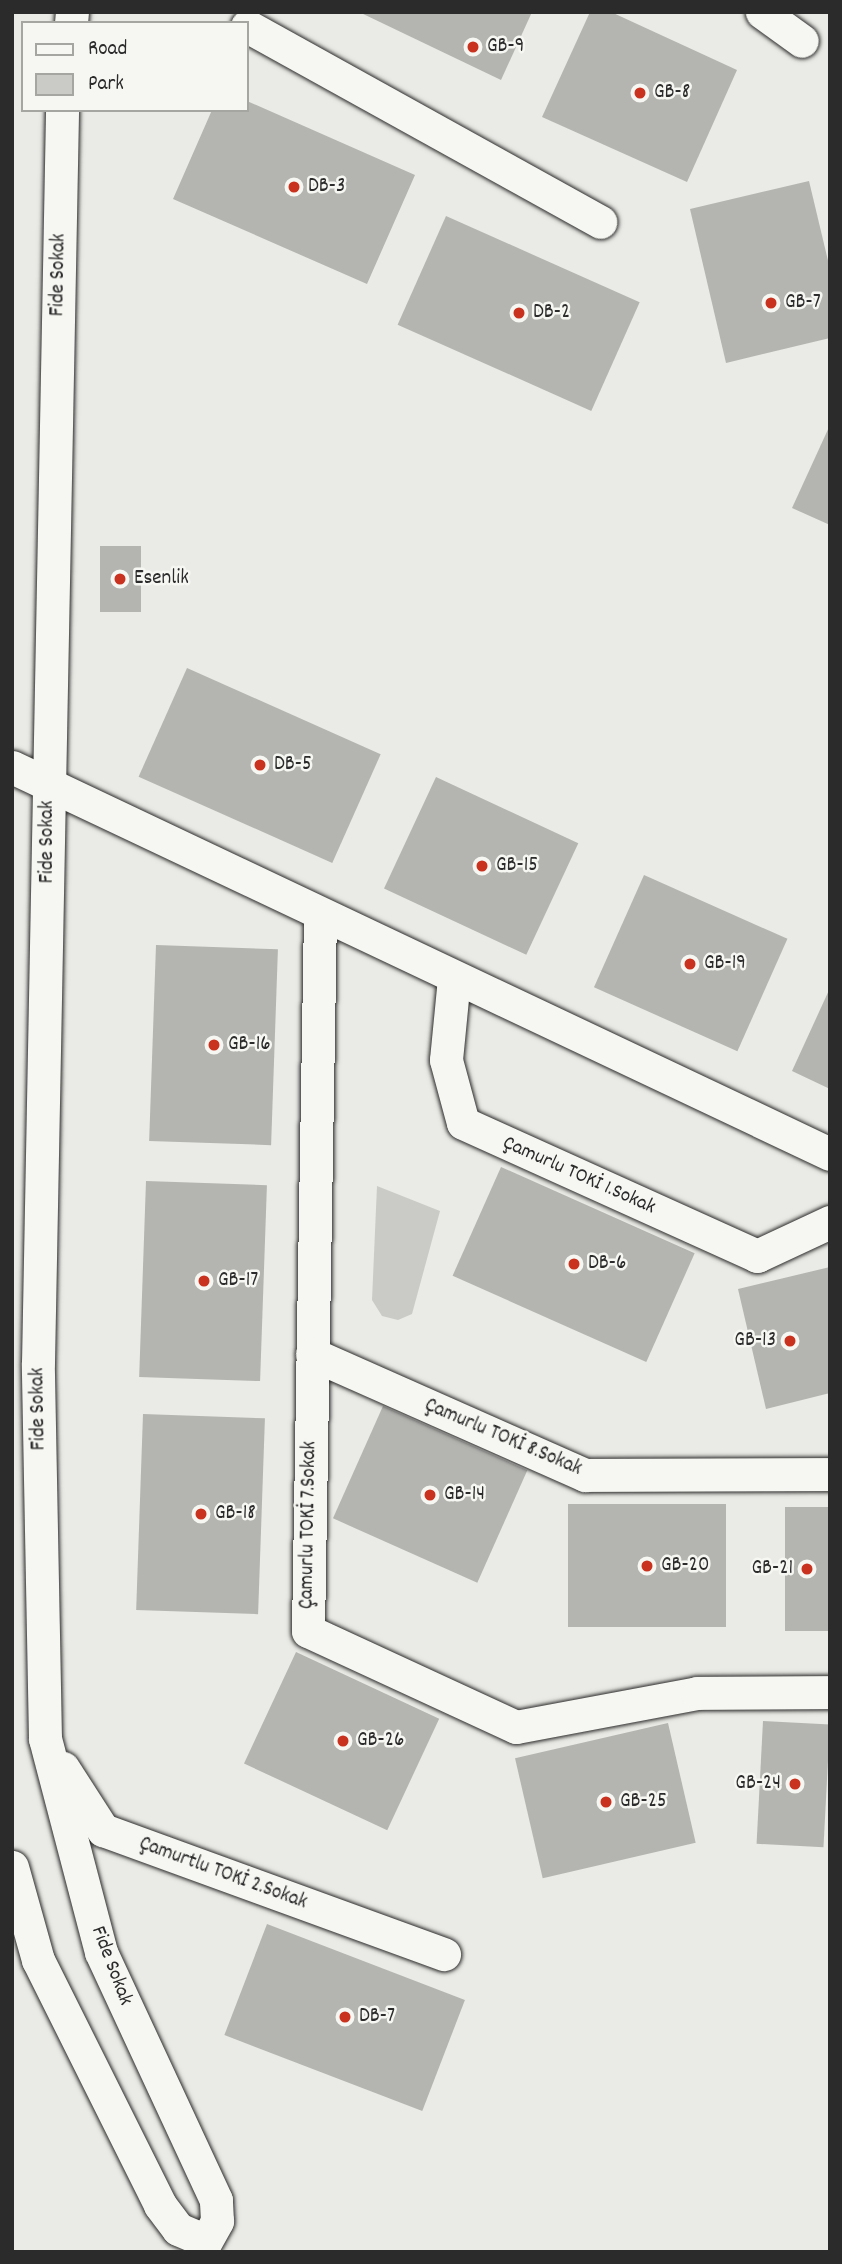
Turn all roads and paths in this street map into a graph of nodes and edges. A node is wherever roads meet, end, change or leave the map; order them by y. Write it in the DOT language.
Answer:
graph roads {
  1 [pos="221,12"];
  2 [pos="762,12"];
  3 [pos="237,21"];
  4 [pos="248,27"];
  5 [pos="802,41"];
  6 [pos="62,112"];
  7 [pos="600,222"];
  8 [pos="12,768"];
  9 [pos="48,785"];
  10 [pos="320,914"];
  11 [pos="454,978"];
  12 [pos="830,1154"];
  13 [pos="830,1222"];
  14 [pos="312,1354"];
  15 [pos="830,1474"];
  16 [pos="830,1692"];
  17 [pos="45,1739"];
  18 [pos="12,1867"];
  19 [pos="444,1954"];
  1 -- 3 [label="street"];
  2 -- 5 [label="street"];
  4 -- 7 [label="street"];
  6 -- 9 [label="street, Fide Sokak"];
  8 -- 9 [label="street"];
  9 -- 10 [label="street"];
  9 -- 17 [label="street, Fide Sokak"];
  10 -- 11 [label="street"];
  10 -- 14 [label="street, Çamurlu TOKİ 7.Sokak"];
  11 -- 12 [label="street"];
  11 -- 13 [label="street, Çamurlu TOKİ 1.Sokak"];
  14 -- 15 [label="street, Çamurlu TOKİ 8.Sokak"];
  14 -- 16 [label="street, Çamurlu TOKİ 7.Sokak"];
  17 -- 18 [label="street, Fide Sokak"];
  17 -- 19 [label="street, Çamurtlu TOKİ 2.Sokak"];
}
